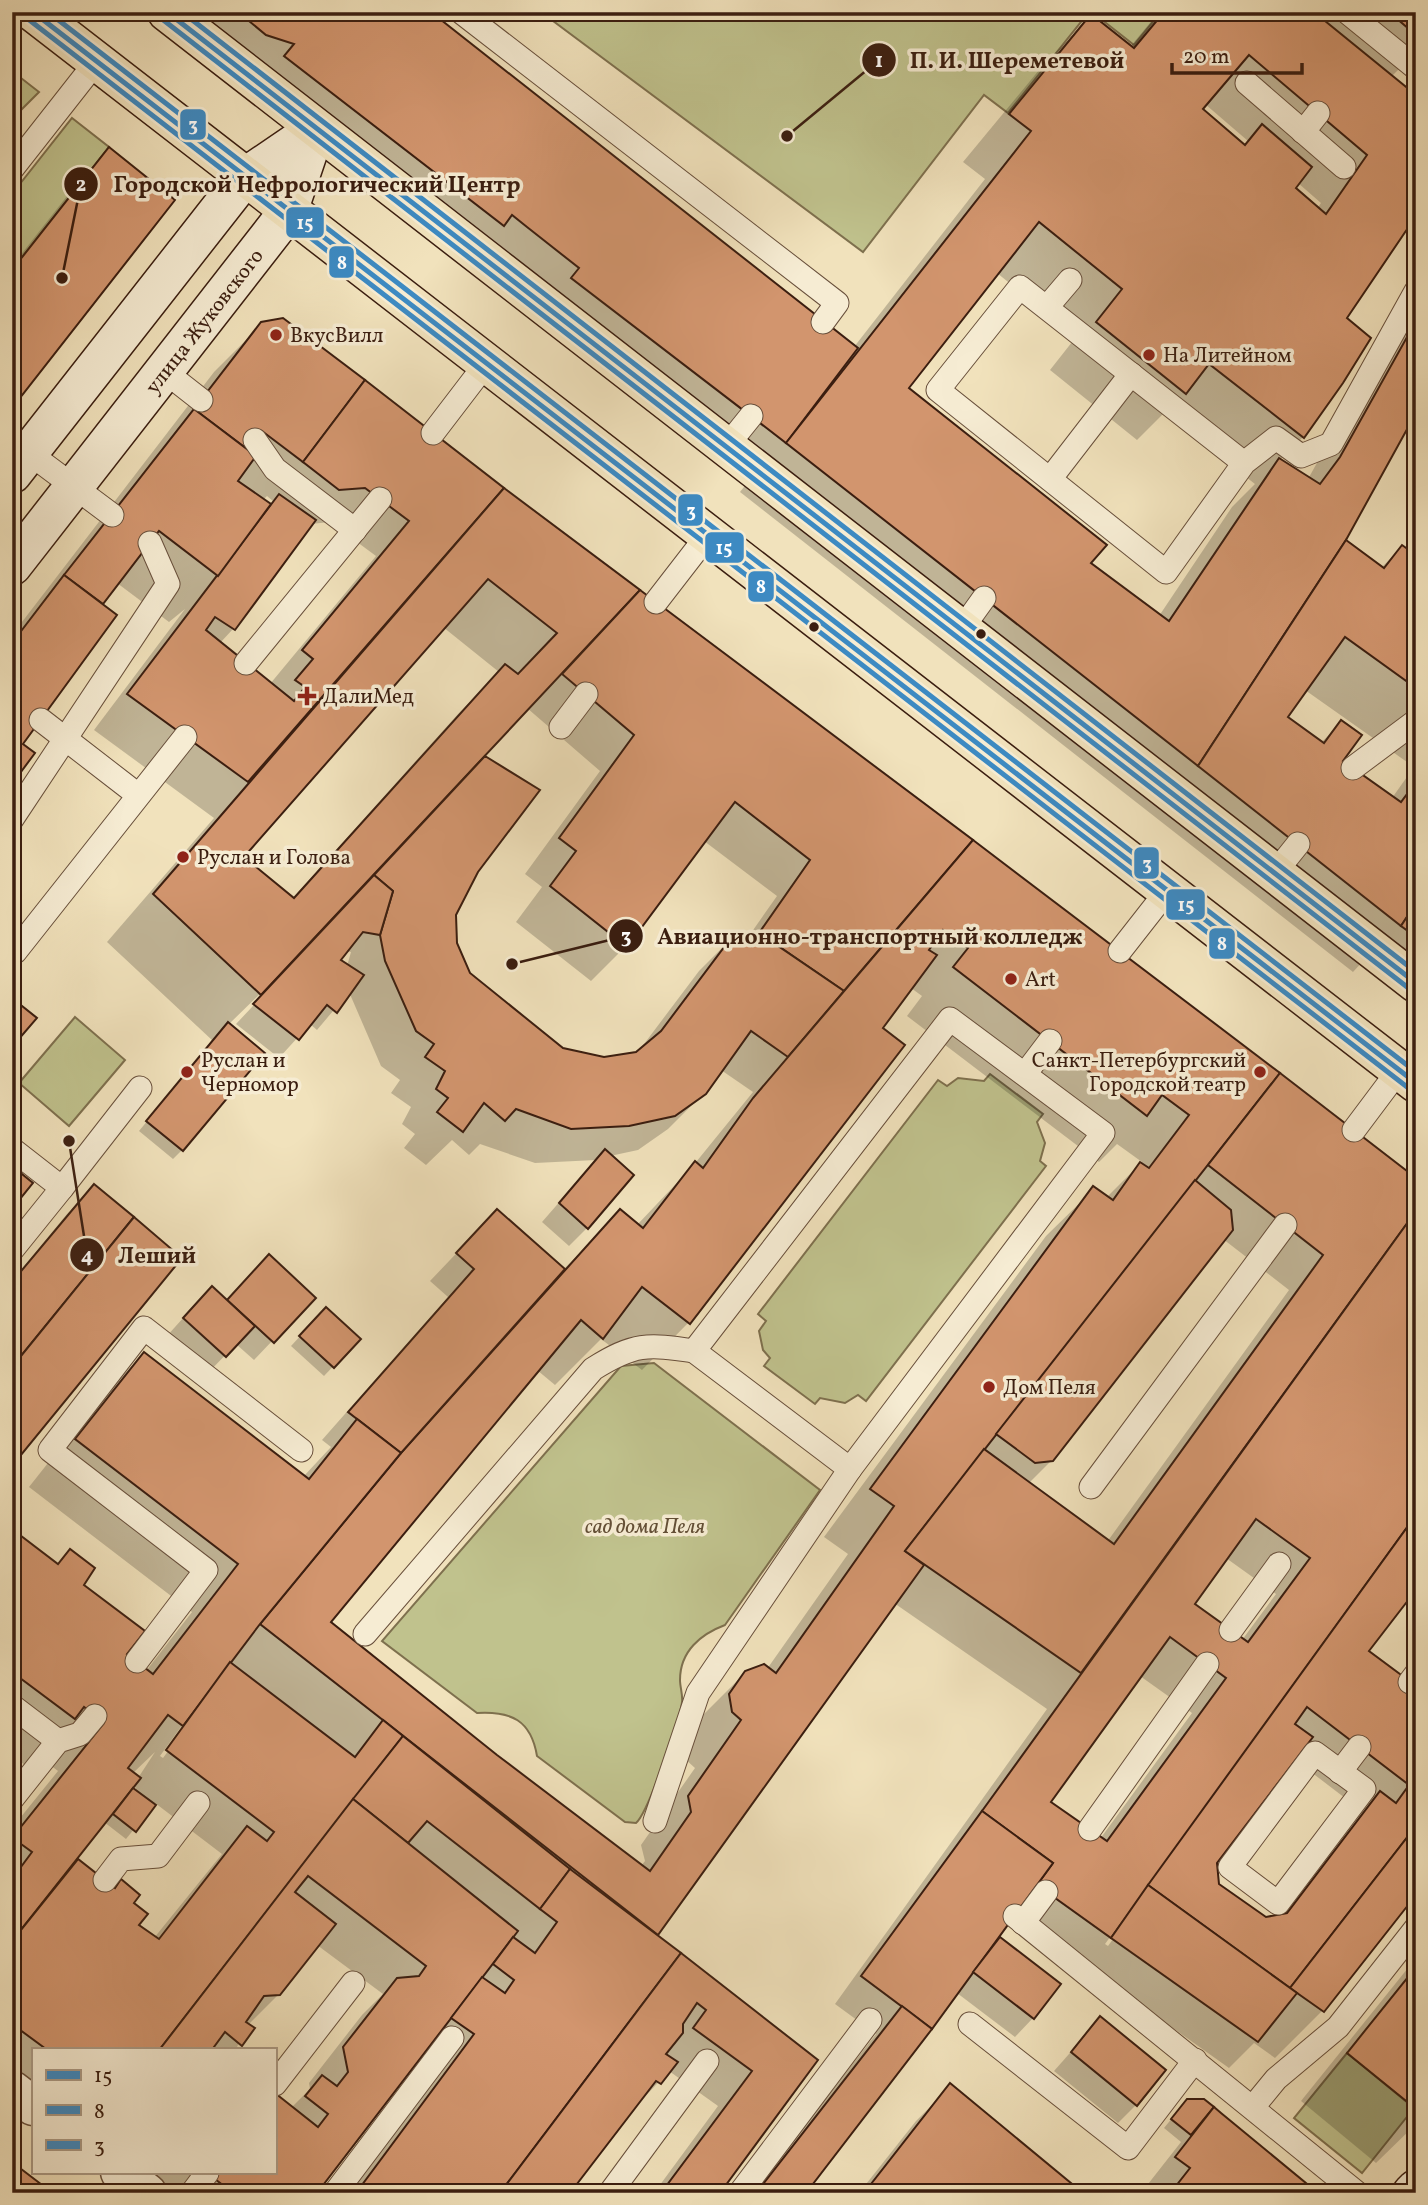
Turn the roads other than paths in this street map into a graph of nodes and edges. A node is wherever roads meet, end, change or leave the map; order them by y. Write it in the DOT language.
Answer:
graph roads {
  1 [pos="33,12"];
  2 [pos="167,12"];
  3 [pos="461,12"];
  4 [pos="1348,12"];
  5 [pos="96,62"];
  6 [pos="1416,68"];
  7 [pos="1247,83"];
  8 [pos="1318,113"];
  9 [pos="316,129"];
  10 [pos="1303,132"];
  11 [pos="1344,167"];
  12 [pos="12,169"];
  13 [pos="244,178"];
  14 [pos="288,212"];
  15 [pos="1070,280"];
  16 [pos="1416,290"];
  17 [pos="1047,307"];
  18 [pos="822,322"];
  19 [pos="485,365"];
  20 [pos="164,371"];
  21 [pos="1130,374"];
  22 [pos="201,400"];
  23 [pos="751,416"];
  24 [pos="433,433"];
  25 [pos="255,440"];
  26 [pos="726,447"];
  27 [pos="21,463"];
  28 [pos="1244,464"];
  29 [pos="74,486"];
  30 [pos="1058,493"];
  31 [pos="380,499"];
  32 [pos="112,515"];
  33 [pos="355,530"];
  34 [pos="707,536"];
  35 [pos="150,543"];
  36 [pos="12,566"];
  37 [pos="984,598"];
  38 [pos="656,602"];
  39 [pos="961,630"];
  40 [pos="246,663"];
  41 [pos="586,694"];
  42 [pos="40,720"];
  43 [pos="1416,721"];
  44 [pos="561,727"];
  45 [pos="185,737"];
  46 [pos="65,740"];
  47 [pos="1353,768"];
  48 [pos="138,795"];
  49 [pos="12,819"];
  50 [pos="1298,844"];
  51 [pos="1275,874"];
  52 [pos="1167,891"];
  53 [pos="12,950"];
  54 [pos="1120,951"];
  55 [pos="1416,983"];
  56 [pos="1050,1041"];
  57 [pos="1025,1074"];
  58 [pos="1407,1076"];
  59 [pos="140,1088"];
  60 [pos="1354,1130"];
  61 [pos="12,1149"];
  62 [pos="62,1188"];
  63 [pos="1285,1225"];
  64 [pos="12,1250"];
  65 [pos="694,1351"];
  66 [pos="301,1450"];
  67 [pos="850,1469"];
  68 [pos="1091,1488"];
  69 [pos="1279,1564"];
  70 [pos="1231,1630"];
  71 [pos="365,1633"];
  72 [pos="137,1661"];
  73 [pos="1208,1664"];
  74 [pos="12,1706"];
  75 [pos="94,1716"];
  76 [pos="58,1741"];
  77 [pos="1359,1747"];
  78 [pos="1340,1772"];
  79 [pos="12,1799"];
  80 [pos="198,1803"];
  81 [pos="655,1821"];
  82 [pos="1090,1829"];
  83 [pos="105,1880"];
  84 [pos="1046,1892"];
  85 [pos="1416,1928"];
  86 [pos="353,1983"];
  87 [pos="870,2020"];
  88 [pos="970,2024"];
  89 [pos="452,2038"];
  90 [pos="1195,2060"];
  91 [pos="707,2061"];
  92 [pos="276,2083"];
  93 [pos="12,2090"];
  94 [pos="32,2105"];
  95 [pos="1253,2107"];
  96 [pos="123,2174"];
  97 [pos="206,2174"];
  98 [pos="1416,2189"];
  99 [pos="147,2193"];
  100 [pos="191,2193"];
  101 [pos="335,2193"];
  102 [pos="610,2193"];
  103 [pos="740,2193"];
  104 [pos="1357,2193"];
  105 [pos="1412,2193"];
  1 -- 5 [label="main road"];
  2 -- 9 [label="main road"];
  3 -- 18 [label="lane"];
  4 -- 6 [label="lane"];
  5 -- 12 [label="lane"];
  5 -- 13 [label="main road"];
  7 -- 10 [label="lane"];
  8 -- 10 [label="lane"];
  9 -- 13 [label="main road"];
  9 -- 14 [label="main road, улица Жуковского"];
  9 -- 26 [label="main road"];
  10 -- 11 [label="lane"];
  13 -- 14 [label="main road"];
  13 -- 27 [label="main road"];
  14 -- 19 [label="main road"];
  14 -- 20 [label="main road, улица Жуковского"];
  15 -- 17 [label="lane"];
  16 -- 28 [label="lane"];
  17 -- 21 [label="lane"];
  17 -- 30 [label="lane"];
  19 -- 24 [label="lane"];
  19 -- 34 [label="main road"];
  20 -- 22 [label="lane"];
  20 -- 29 [label="main road, улица Жуковского"];
  21 -- 28 [label="lane"];
  21 -- 30 [label="lane"];
  23 -- 26 [label="lane"];
  25 -- 33 [label="lane"];
  26 -- 39 [label="main road"];
  27 -- 29 [label="lane"];
  28 -- 30 [label="lane"];
  29 -- 32 [label="lane"];
  29 -- 36 [label="main road, улица Жуковского"];
  31 -- 33 [label="lane"];
  33 -- 40 [label="lane"];
  34 -- 38 [label="lane"];
  34 -- 52 [label="main road"];
  35 -- 46 [label="lane"];
  37 -- 39 [label="lane"];
  39 -- 51 [label="main road"];
  41 -- 44 [label="lane"];
  42 -- 46 [label="lane"];
  43 -- 47 [label="lane"];
  45 -- 48 [label="lane"];
  46 -- 48 [label="lane"];
  46 -- 49 [label="lane"];
  48 -- 53 [label="lane"];
  50 -- 51 [label="lane"];
  51 -- 55 [label="main road"];
  52 -- 54 [label="lane"];
  52 -- 58 [label="main road"];
  56 -- 57 [label="lane"];
  57 -- 65 [label="lane"];
  57 -- 67 [label="lane"];
  58 -- 60 [label="lane"];
  59 -- 62 [label="lane"];
  61 -- 62 [label="lane"];
  62 -- 64 [label="lane"];
  63 -- 68 [label="lane"];
  65 -- 67 [label="lane"];
  65 -- 71 [label="lane"];
  66 -- 72 [label="lane"];
  67 -- 81 [label="lane"];
  69 -- 70 [label="lane"];
  73 -- 82 [label="lane"];
  74 -- 76 [label="lane"];
  75 -- 76 [label="lane"];
  76 -- 79 [label="lane"];
  77 -- 78 [label="lane"];
  78 -- 78 [label="lane"];
  80 -- 83 [label="lane"];
  84 -- 90 [label="lane"];
  85 -- 95 [label="lane"];
  86 -- 92 [label="lane"];
  87 -- 103 [label="lane"];
  88 -- 90 [label="lane"];
  89 -- 101 [label="lane"];
  90 -- 95 [label="lane"];
  91 -- 102 [label="lane"];
  93 -- 94 [label="main road"];
  95 -- 104 [label="lane"];
  96 -- 99 [label="main road"];
  97 -- 100 [label="lane"];
  98 -- 105 [label="main road"];
}
